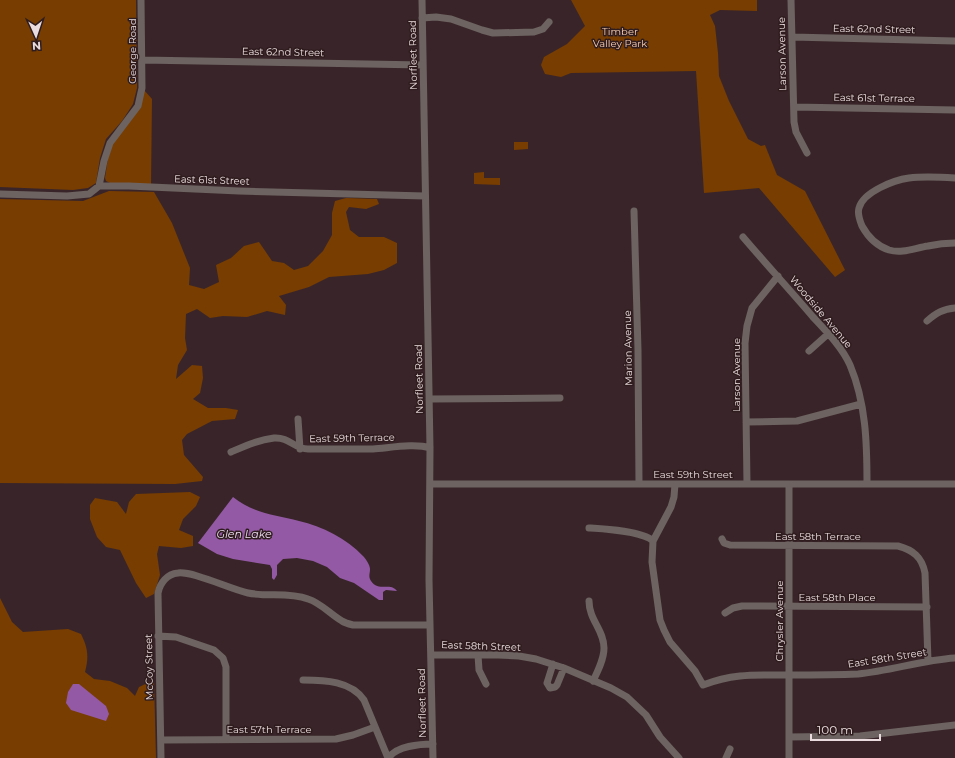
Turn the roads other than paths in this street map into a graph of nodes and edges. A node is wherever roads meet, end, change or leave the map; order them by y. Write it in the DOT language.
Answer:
graph roads {
  1 [pos="141,0"];
  2 [pos="422,0"];
  3 [pos="791,0"];
  4 [pos="422,18"];
  5 [pos="549,22"];
  6 [pos="792,37"];
  7 [pos="955,41"];
  8 [pos="142,60"];
  9 [pos="423,65"];
  10 [pos="794,107"];
  11 [pos="955,110"];
  12 [pos="807,153"];
  13 [pos="955,178"];
  14 [pos="99,186"];
  15 [pos="0,194"];
  16 [pos="425,196"];
  17 [pos="634,211"];
  18 [pos="743,237"];
  19 [pos="955,243"];
  20 [pos="778,276"];
  21 [pos="955,308"];
  22 [pos="927,321"];
  23 [pos="828,334"];
  24 [pos="809,351"];
  25 [pos="560,398"];
  26 [pos="429,399"];
  27 [pos="861,404"];
  28 [pos="298,420"];
  29 [pos="746,422"];
  30 [pos="430,448"];
  31 [pos="300,449"];
  32 [pos="231,452"];
  33 [pos="430,484"];
  34 [pos="639,484"];
  35 [pos="675,484"];
  36 [pos="747,484"];
  37 [pos="789,484"];
  38 [pos="867,484"];
  39 [pos="955,484"];
  40 [pos="589,528"];
  41 [pos="722,539"];
  42 [pos="653,541"];
  43 [pos="788,546"];
  44 [pos="589,601"];
  45 [pos="788,606"];
  46 [pos="926,607"];
  47 [pos="725,613"];
  48 [pos="430,625"];
  49 [pos="158,636"];
  50 [pos="431,654"];
  51 [pos="478,655"];
  52 [pos="955,658"];
  53 [pos="928,661"];
  54 [pos="553,664"];
  55 [pos="564,668"];
  56 [pos="788,675"];
  57 [pos="303,680"];
  58 [pos="593,681"];
  59 [pos="486,684"];
  60 [pos="955,725"];
  61 [pos="376,727"];
  62 [pos="789,737"];
  63 [pos="226,739"];
  64 [pos="161,740"];
  65 [pos="433,744"];
  66 [pos="730,749"];
  67 [pos="161,758"];
  68 [pos="389,758"];
  69 [pos="434,758"];
  70 [pos="679,758"];
  71 [pos="726,758"];
  72 [pos="789,758"];
  1 -- 8 [label="street, George Road"];
  2 -- 4 [label="street, Norfleet Road"];
  3 -- 6 [label="street, Larson Avenue"];
  4 -- 5 [label="street"];
  4 -- 9 [label="street, Norfleet Road"];
  6 -- 7 [label="street, East 62nd Street"];
  6 -- 10 [label="street, Larson Avenue"];
  8 -- 9 [label="street, East 62nd Street"];
  8 -- 14 [label="street, George Road"];
  9 -- 16 [label="street, Norfleet Road"];
  10 -- 11 [label="street, East 61st Terrace"];
  10 -- 12 [label="street, Larson Avenue"];
  13 -- 19 [label="street"];
  14 -- 15 [label="street, East 61st Street"];
  14 -- 16 [label="street, East 61st Street"];
  16 -- 26 [label="street, Norfleet Road"];
  17 -- 34 [label="street, Marion Avenue"];
  18 -- 20 [label="street, Woodside Avenue"];
  20 -- 23 [label="street, Woodside Avenue"];
  20 -- 29 [label="street, Larson Avenue"];
  21 -- 22 [label="street"];
  23 -- 24 [label="street"];
  23 -- 27 [label="street, Woodside Avenue"];
  25 -- 26 [label="street"];
  26 -- 30 [label="street, Norfleet Road"];
  27 -- 29 [label="street"];
  27 -- 38 [label="street, Woodside Avenue"];
  28 -- 31 [label="street"];
  29 -- 36 [label="street, Larson Avenue"];
  30 -- 31 [label="street, East 59th Terrace"];
  30 -- 33 [label="street, Norfleet Road"];
  31 -- 32 [label="street, East 59th Terrace"];
  33 -- 34 [label="street, East 59th Street"];
  33 -- 48 [label="street, Norfleet Road"];
  34 -- 35 [label="street, East 59th Street"];
  35 -- 36 [label="street, East 59th Street"];
  35 -- 42 [label="street"];
  36 -- 37 [label="street, East 59th Street"];
  37 -- 38 [label="street, East 59th Street"];
  37 -- 43 [label="street, Chrysler Avenue"];
  38 -- 39 [label="street, East 59th Street"];
  40 -- 42 [label="street"];
  41 -- 43 [label="street, East 58th Terrace"];
  42 -- 56 [label="street, East 58th Street"];
  43 -- 45 [label="street, Chrysler Avenue"];
  43 -- 46 [label="street, East 58th Terrace"];
  44 -- 58 [label="street"];
  45 -- 46 [label="street, East 58th Place"];
  45 -- 47 [label="street, East 58th Place"];
  45 -- 56 [label="street, Chrysler Avenue"];
  46 -- 53 [label="street"];
  48 -- 49 [label="street, McCoy Street"];
  48 -- 50 [label="street, Norfleet Road"];
  49 -- 63 [label="street"];
  49 -- 64 [label="street, McCoy Street"];
  50 -- 51 [label="street, East 58th Street"];
  50 -- 65 [label="street, Norfleet Road"];
  51 -- 54 [label="street, East 58th Street"];
  51 -- 59 [label="street"];
  52 -- 53 [label="street, East 58th Street"];
  53 -- 56 [label="street, East 58th Street"];
  54 -- 55 [label="street, East 58th Street"];
  54 -- 55 [label="street"];
  55 -- 58 [label="street, East 58th Street"];
  56 -- 62 [label="street, Chrysler Avenue"];
  57 -- 61 [label="street"];
  58 -- 70 [label="street, East 58th Street"];
  60 -- 62 [label="street"];
  61 -- 63 [label="street, East 57th Terrace"];
  61 -- 68 [label="street"];
  62 -- 72 [label="street, Chrysler Avenue"];
  63 -- 64 [label="street, East 57th Terrace"];
  64 -- 67 [label="street, McCoy Street"];
  65 -- 68 [label="street"];
  65 -- 69 [label="street, Norfleet Road"];
  66 -- 71 [label="street"];
}
